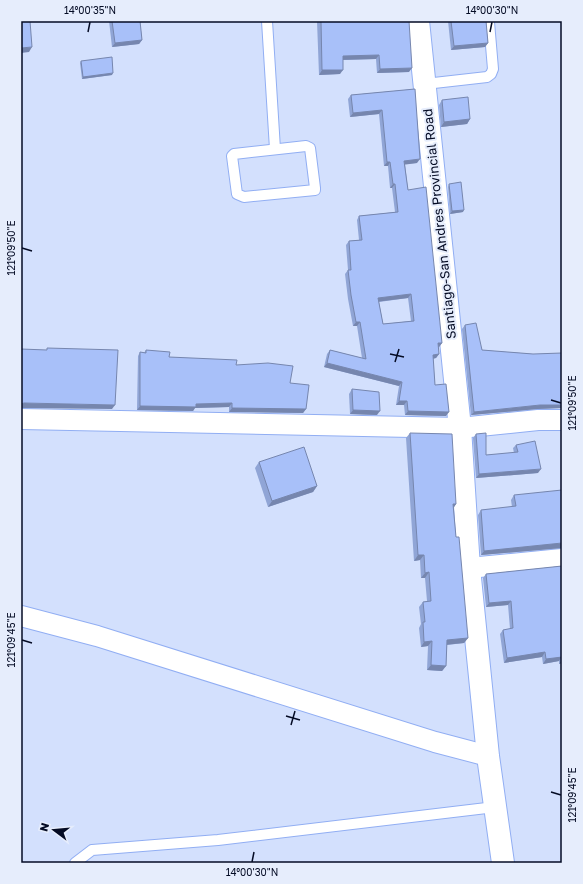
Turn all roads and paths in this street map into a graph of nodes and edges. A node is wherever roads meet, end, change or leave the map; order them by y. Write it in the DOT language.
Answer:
graph roads {
  1 [pos="267,21"];
  2 [pos="418,21"];
  3 [pos="489,22"];
  4 [pos="425,84"];
  5 [pos="275,149"];
  6 [pos="21,419"];
  7 [pos="562,420"];
  8 [pos="460,428"];
  9 [pos="562,559"];
  10 [pos="469,568"];
  11 [pos="21,616"];
  12 [pos="488,756"];
  13 [pos="495,807"];
  14 [pos="75,863"];
  15 [pos="503,863"];
  1 -- 5 [label="lane"];
  2 -- 4 [label="street, Santiago-San Andres Provincial Road"];
  3 -- 4 [label="lane"];
  4 -- 8 [label="street, Santiago-San Andres Provincial Road"];
  5 -- 5 [label="lane"];
  6 -- 8 [label="street"];
  7 -- 8 [label="street"];
  8 -- 10 [label="street, Santiago-San Andres Provincial Road"];
  9 -- 10 [label="street"];
  10 -- 12 [label="street, Santiago-San Andres Provincial Road"];
  11 -- 12 [label="street"];
  12 -- 13 [label="street, Santiago-San Andres Provincial Road"];
  13 -- 14 [label="lane"];
  13 -- 15 [label="street, Santiago-San Andres Provincial Road"];
}
